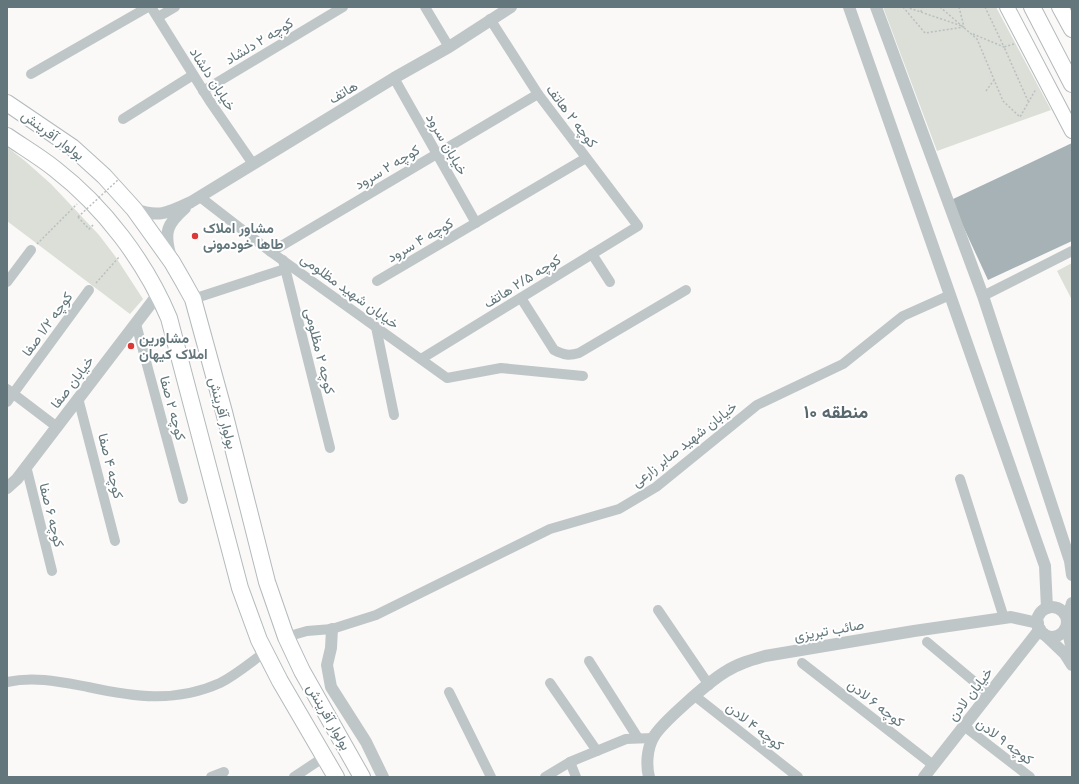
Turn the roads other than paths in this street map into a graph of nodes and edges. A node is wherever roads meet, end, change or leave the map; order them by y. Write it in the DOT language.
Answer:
graph roads {
  1 [pos="150,7"];
  2 [pos="175,7"];
  3 [pos="343,7"];
  4 [pos="425,7"];
  5 [pos="511,7"];
  6 [pos="849,7"];
  7 [pos="876,7"];
  8 [pos="1007,7"];
  9 [pos="1032,7"];
  10 [pos="1060,7"];
  11 [pos="158,17"];
  12 [pos="490,19"];
  13 [pos="1072,29"];
  14 [pos="449,47"];
  15 [pos="32,74"];
  16 [pos="193,75"];
  17 [pos="394,78"];
  18 [pos="1072,84"];
  19 [pos="203,91"];
  20 [pos="538,94"];
  21 [pos="7,103"];
  22 [pos="123,118"];
  23 [pos="1072,131"];
  24 [pos="7,136"];
  25 [pos="436,154"];
  26 [pos="586,158"];
  27 [pos="253,164"];
  28 [pos="196,200"];
  29 [pos="134,209"];
  30 [pos="476,223"];
  31 [pos="638,226"];
  32 [pos="32,250"];
  33 [pos="1072,251"];
  34 [pos="271,252"];
  35 [pos="592,254"];
  36 [pos="172,262"];
  37 [pos="284,265"];
  38 [pos="377,281"];
  39 [pos="7,282"];
  40 [pos="610,282"];
  41 [pos="89,290"];
  42 [pos="686,290"];
  43 [pos="159,293"];
  44 [pos="950,295"];
  45 [pos="982,296"];
  46 [pos="521,298"];
  47 [pos="192,299"];
  48 [pos="136,324"];
  49 [pos="376,327"];
  50 [pos="421,359"];
  51 [pos="583,376"];
  52 [pos="10,391"];
  53 [pos="78,398"];
  54 [pos="7,402"];
  55 [pos="394,415"];
  56 [pos="57,427"];
  57 [pos="330,448"];
  58 [pos="26,466"];
  59 [pos="960,479"];
  60 [pos="7,488"];
  61 [pos="183,499"];
  62 [pos="115,541"];
  63 [pos="52,571"];
  64 [pos="1072,575"];
  65 [pos="1072,603"];
  66 [pos="658,610"];
  67 [pos="1044,610"];
  68 [pos="1007,618"];
  69 [pos="1068,623"];
  70 [pos="1040,628"];
  71 [pos="332,629"];
  72 [pos="286,637"];
  73 [pos="927,642"];
  74 [pos="1072,651"];
  75 [pos="266,652"];
  76 [pos="589,661"];
  77 [pos="802,663"];
  78 [pos="1072,665"];
  79 [pos="7,682"];
  80 [pos="550,683"];
  81 [pos="709,685"];
  82 [pos="449,692"];
  83 [pos="989,694"];
  84 [pos="695,696"];
  85 [pos="964,726"];
  86 [pos="638,738"];
  87 [pos="653,738"];
  88 [pos="597,751"];
  89 [pos="324,757"];
  90 [pos="570,762"];
  91 [pos="933,765"];
  92 [pos="224,772"];
  93 [pos="649,776"];
  94 [pos="211,777"];
  95 [pos="294,777"];
  96 [pos="336,777"];
  97 [pos="362,777"];
  98 [pos="383,777"];
  99 [pos="491,777"];
  100 [pos="545,777"];
  101 [pos="576,777"];
  102 [pos="798,777"];
  103 [pos="924,777"];
  104 [pos="1030,777"];
  1 -- 11 [label="street, خیابان دلشاد"];
  1 -- 15 [label="street"];
  2 -- 11 [label="street"];
  3 -- 19 [label="street, کوچه ۲ دلشاد"];
  4 -- 14 [label="street"];
  5 -- 12 [label="street, هاتف"];
  6 -- 44 [label="street"];
  7 -- 45 [label="street"];
  8 -- 23 [label="main road"];
  9 -- 18 [label="main road"];
  10 -- 13 [label="main road"];
  11 -- 16 [label="street, خیابان دلشاد"];
  12 -- 14 [label="street, هاتف"];
  12 -- 20 [label="street, کوچه ۲ هاتف"];
  14 -- 17 [label="street, هاتف"];
  16 -- 19 [label="street, خیابان دلشاد"];
  16 -- 22 [label="street"];
  17 -- 25 [label="street, خیابان سرود"];
  17 -- 27 [label="street, هاتف"];
  19 -- 27 [label="street, خیابان دلشاد"];
  20 -- 25 [label="street, کوچه ۲ سرود"];
  20 -- 26 [label="street, کوچه ۲ هاتف"];
  21 -- 29 [label="main road, بولوار آفرینش"];
  24 -- 43 [label="main road, بولوار آفرینش"];
  25 -- 30 [label="street, خیابان سرود"];
  25 -- 34 [label="street, کوچه ۲ سرود"];
  26 -- 30 [label="street, کوچه ۴ سرود"];
  26 -- 31 [label="street, کوچه ۲ هاتف"];
  27 -- 28 [label="street, هاتف"];
  28 -- 29 [label="street, هاتف"];
  28 -- 34 [label="street, خیابان شهید مظلومی"];
  28 -- 36 [label="street, هاتف"];
  29 -- 36 [label="main road, بولوار آفرینش"];
  30 -- 38 [label="street, کوچه ۴ سرود"];
  31 -- 35 [label="street, کوچه ۲/۵ هاتف"];
  32 -- 39 [label="street"];
  33 -- 45 [label="street"];
  34 -- 37 [label="street, خیابان شهید مظلومی"];
  35 -- 40 [label="street"];
  35 -- 46 [label="street, کوچه ۲/۵ هاتف"];
  36 -- 47 [label="main road, بولوار آفرینش"];
  37 -- 47 [label="street"];
  37 -- 49 [label="street, خیابان شهید مظلومی"];
  37 -- 57 [label="street, کوچه ۲ مظلومی"];
  41 -- 52 [label="street, کوچه ۱/۲ صفا"];
  42 -- 46 [label="street"];
  43 -- 48 [label="street, خیابان صفا"];
  43 -- 75 [label="main road, بولوار آفرینش"];
  44 -- 67 [label="street"];
  44 -- 71 [label="street, خیابان شهید صابر زارعی"];
  45 -- 64 [label="street"];
  46 -- 50 [label="street, کوچه ۲/۵ هاتف"];
  47 -- 72 [label="main road, بولوار آفرینش"];
  48 -- 53 [label="street, خیابان صفا"];
  48 -- 61 [label="street, کوچه ۲ صفا"];
  49 -- 50 [label="street, خیابان شهید مظلومی"];
  49 -- 55 [label="street"];
  50 -- 51 [label="street, خیابان شهید مظلومی"];
  52 -- 54 [label="street, کوچه ۱/۲ صفا"];
  52 -- 56 [label="street"];
  53 -- 56 [label="street, خیابان صفا"];
  53 -- 62 [label="street, کوچه ۴ صفا"];
  56 -- 58 [label="street, خیابان صفا"];
  58 -- 60 [label="street, خیابان صفا"];
  58 -- 63 [label="street, کوچه ۶ صفا"];
  59 -- 68 [label="street"];
  65 -- 69 [label="street"];
  66 -- 81 [label="street"];
  67 -- 68 [label="street"];
  67 -- 69 [label="street"];
  67 -- 70 [label="street"];
  68 -- 70 [label="street, صائب تبریزی"];
  68 -- 81 [label="street, صائب تبریزی"];
  69 -- 70 [label="street"];
  69 -- 74 [label="street"];
  70 -- 78 [label="street, صائب تبریزی"];
  70 -- 83 [label="street, خیابان لادن"];
  71 -- 72 [label="street, خیابان شهید صابر زارعی"];
  71 -- 98 [label="street"];
  72 -- 97 [label="main road, بولوار آفرینش"];
  73 -- 83 [label="street"];
  75 -- 79 [label="street"];
  75 -- 89 [label="main road, بولوار آفرینش"];
  76 -- 86 [label="street"];
  77 -- 91 [label="street, کوچه ۶ لادن"];
  80 -- 88 [label="street"];
  81 -- 84 [label="street, صائب تبریزی"];
  82 -- 99 [label="street"];
  83 -- 85 [label="street, خیابان لادن"];
  84 -- 87 [label="street, صائب تبریزی"];
  84 -- 102 [label="street, کوچه ۴ لادن"];
  85 -- 91 [label="street, خیابان لادن"];
  85 -- 104 [label="street, کوچه ۹ لادن"];
  86 -- 87 [label="street"];
  86 -- 88 [label="street"];
  87 -- 93 [label="street"];
  88 -- 90 [label="street"];
  89 -- 95 [label="street"];
  89 -- 96 [label="main road, بولوار آفرینش"];
  90 -- 100 [label="street"];
  90 -- 101 [label="street"];
  91 -- 103 [label="street, خیابان لادن"];
  92 -- 94 [label="street"];
}
